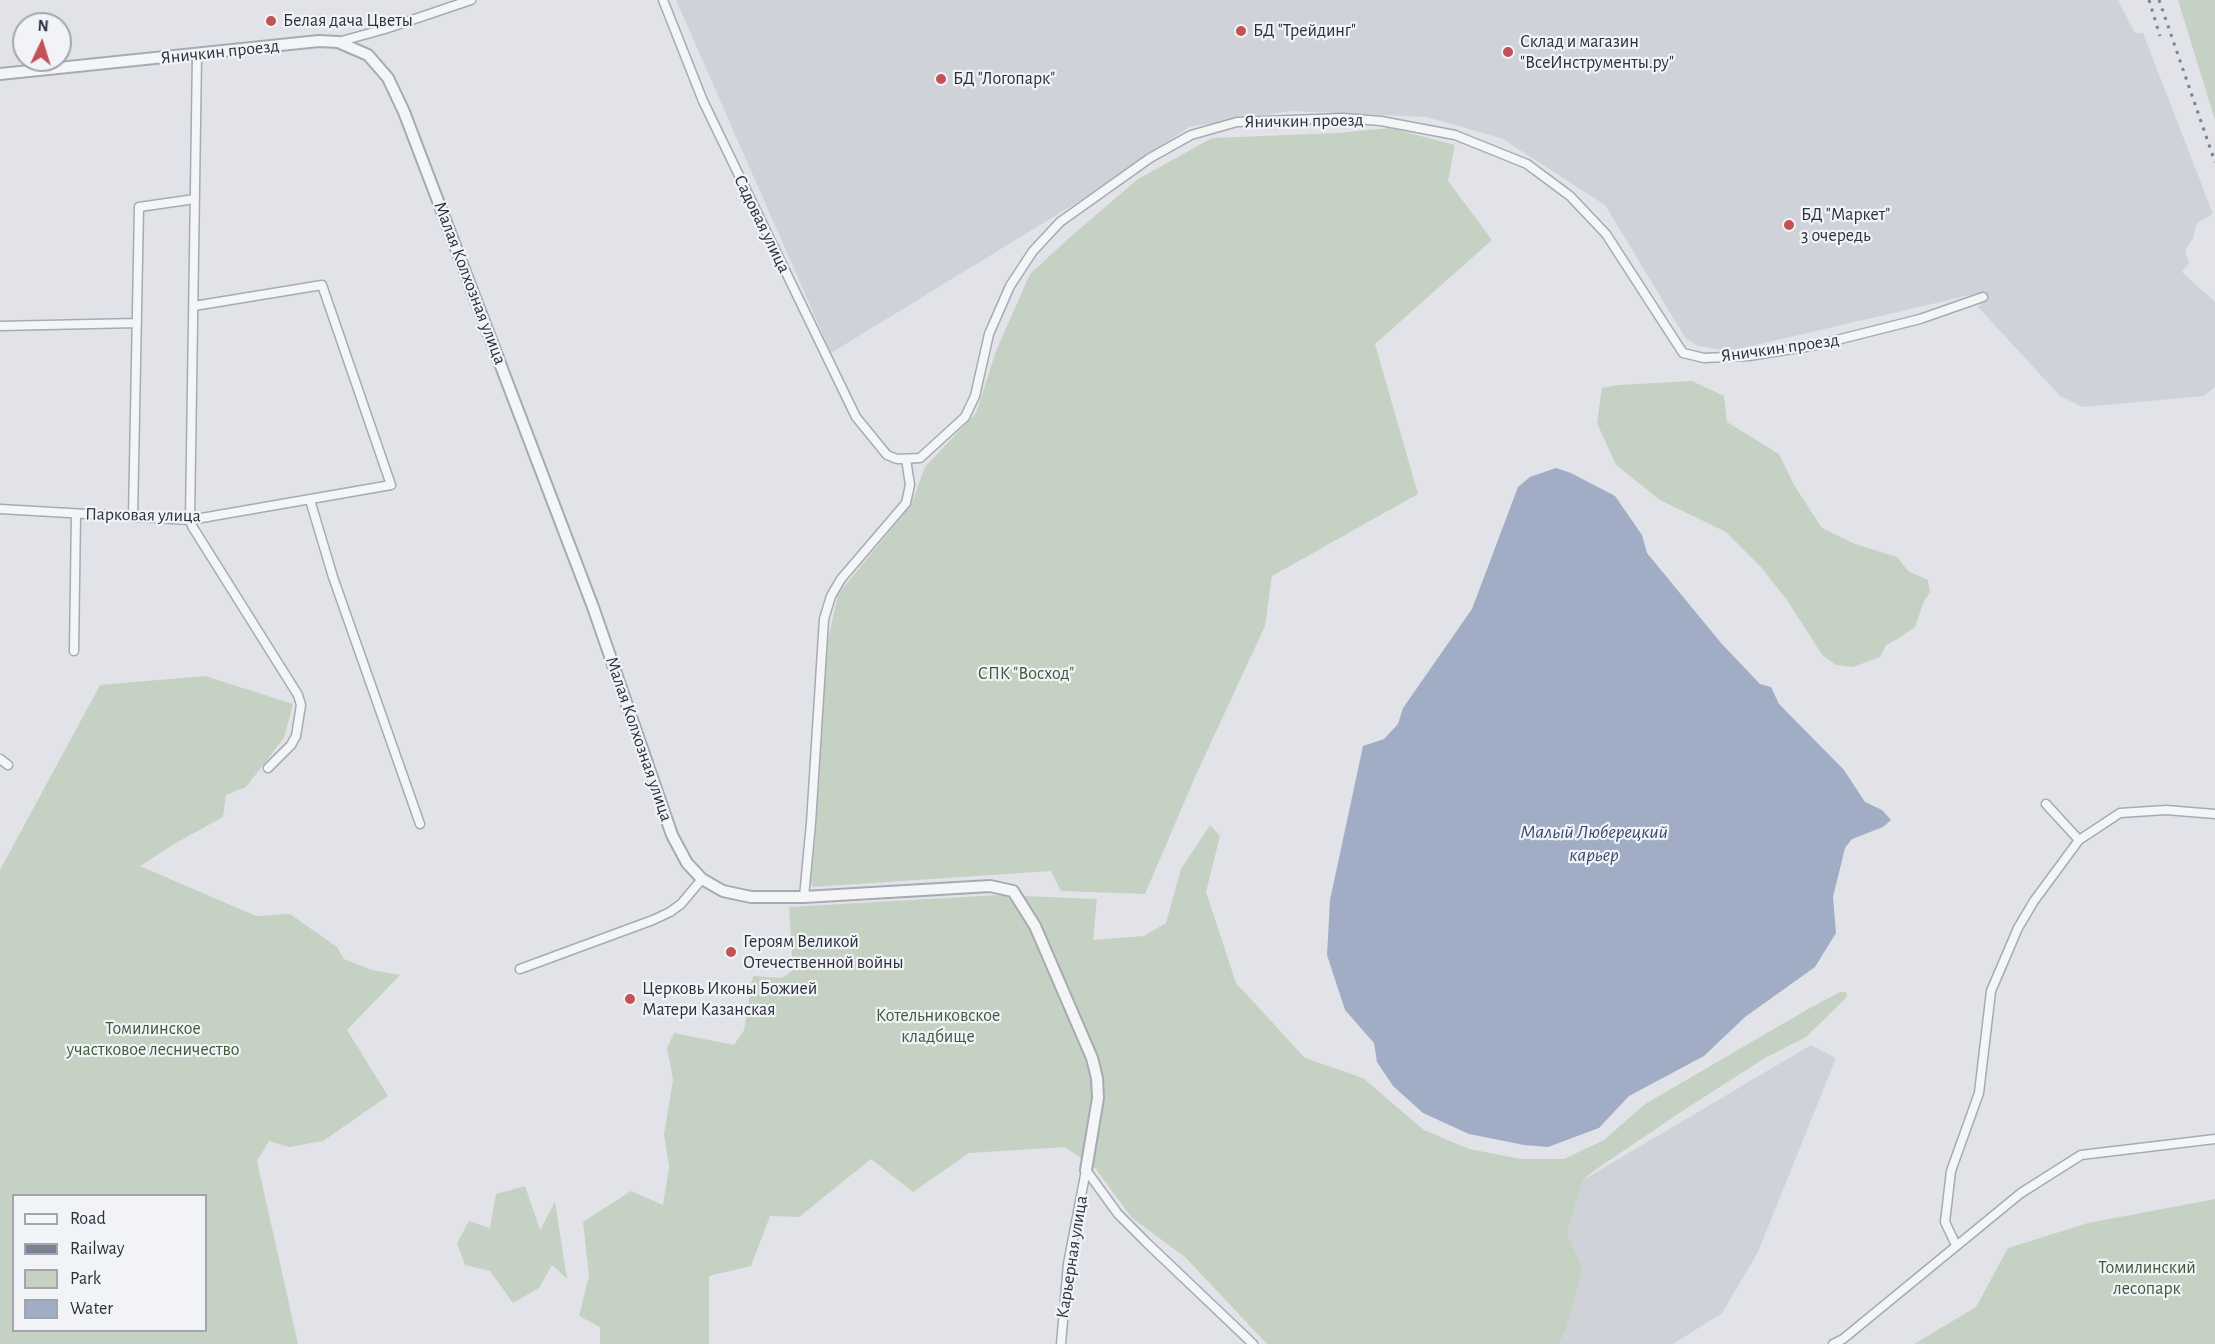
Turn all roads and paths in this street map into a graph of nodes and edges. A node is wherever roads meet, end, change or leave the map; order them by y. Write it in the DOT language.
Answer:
graph roads {
  1 [pos="471,0"];
  2 [pos="663,0"];
  3 [pos="338,42"];
  4 [pos="196,55"];
  5 [pos="0,74"];
  6 [pos="195,199"];
  7 [pos="1983,297"];
  8 [pos="194,306"];
  9 [pos="137,323"];
  10 [pos="0,326"];
  11 [pos="906,459"];
  12 [pos="310,500"];
  13 [pos="0,509"];
  14 [pos="76,514"];
  15 [pos="133,518"];
  16 [pos="190,520"];
  17 [pos="74,651"];
  18 [pos="0,759"];
  19 [pos="8,765"];
  20 [pos="268,768"];
  21 [pos="2046,804"];
  22 [pos="2215,814"];
  23 [pos="420,824"];
  24 [pos="2079,840"];
  25 [pos="702,879"];
  26 [pos="804,897"];
  27 [pos="520,969"];
  28 [pos="2215,1139"];
  29 [pos="1086,1170"];
  30 [pos="1956,1245"];
  31 [pos="1061,1344"];
  32 [pos="1253,1344"];
  33 [pos="1833,1344"];
  1 -- 3 [label="street, Яничкин проезд"];
  2 -- 11 [label="street, Садовая улица"];
  3 -- 4 [label="street, Яничкин проезд"];
  3 -- 25 [label="street, Малая Колхозная улица"];
  4 -- 5 [label="street, Яничкин проезд"];
  4 -- 6 [label="street"];
  6 -- 8 [label="street"];
  6 -- 9 [label="street"];
  7 -- 11 [label="street, Яничкин проезд"];
  8 -- 12 [label="street, Парковая улица"];
  8 -- 16 [label="street"];
  9 -- 10 [label="street"];
  9 -- 15 [label="street"];
  11 -- 26 [label="street"];
  12 -- 16 [label="street, Парковая улица"];
  12 -- 23 [label="street"];
  13 -- 14 [label="street, Парковая улица"];
  14 -- 15 [label="street, Парковая улица"];
  14 -- 17 [label="street"];
  15 -- 16 [label="street, Парковая улица"];
  16 -- 20 [label="street"];
  18 -- 19 [label="street"];
  21 -- 24 [label="street"];
  22 -- 24 [label="street"];
  24 -- 30 [label="street"];
  25 -- 26 [label="street, Малая Колхозная улица"];
  25 -- 27 [label="street"];
  26 -- 29 [label="street, Малая Колхозная улица"];
  28 -- 30 [label="street"];
  29 -- 31 [label="street, Карьерная улица"];
  29 -- 32 [label="street"];
  30 -- 33 [label="street"];
}
